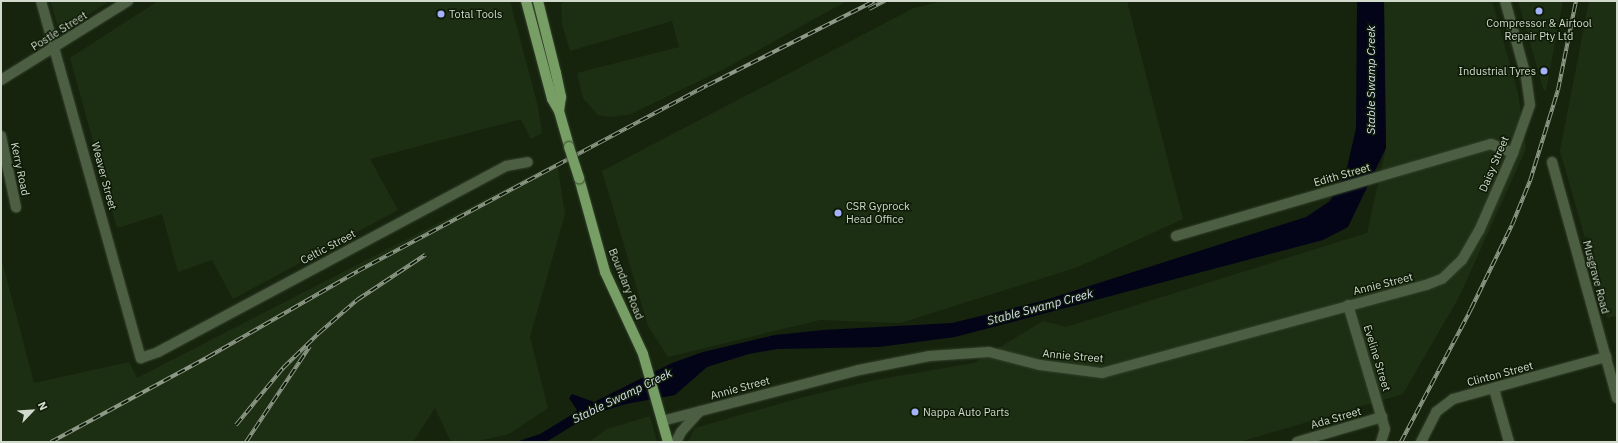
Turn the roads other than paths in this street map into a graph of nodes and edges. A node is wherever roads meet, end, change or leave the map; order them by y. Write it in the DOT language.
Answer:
graph roads {
  1 [pos="41,1"];
  2 [pos="128,1"];
  3 [pos="526,1"];
  4 [pos="538,1"];
  5 [pos="1505,1"];
  6 [pos="55,48"];
  7 [pos="1,80"];
  8 [pos="559,111"];
  9 [pos="1,136"];
  10 [pos="1513,153"];
  11 [pos="528,162"];
  12 [pos="1552,162"];
  13 [pos="16,207"];
  14 [pos="1479,231"];
  15 [pos="1176,236"];
  16 [pos="1348,305"];
  17 [pos="1606,357"];
  18 [pos="141,358"];
  19 [pos="1494,389"];
  20 [pos="1617,398"];
  21 [pos="700,411"];
  22 [pos="1382,417"];
  23 [pos="662,421"];
  24 [pos="668,442"];
  25 [pos="676,442"];
  26 [pos="1297,442"];
  27 [pos="1381,442"];
  28 [pos="1421,442"];
  29 [pos="1509,442"];
  1 -- 6 [label="street, Weaver Street"];
  2 -- 6 [label="street, Postle Street"];
  3 -- 8 [label="main road, Boundary Road"];
  4 -- 8 [label="main road, Boundary Road"];
  5 -- 10 [label="street, Daisy Street"];
  6 -- 7 [label="street, Postle Street"];
  6 -- 18 [label="street, Weaver Street"];
  8 -- 23 [label="main road, Boundary Road, bridge"];
  9 -- 13 [label="street, Kerry Road"];
  10 -- 14 [label="street, Daisy Street"];
  10 -- 15 [label="street, Edith Street"];
  11 -- 18 [label="street, Celtic Street"];
  12 -- 17 [label="street, Musgrave Road"];
  14 -- 16 [label="street, Annie Street"];
  16 -- 21 [label="street, Annie Street"];
  16 -- 22 [label="street, Eveline Street"];
  17 -- 19 [label="street, Clinton Street"];
  17 -- 20 [label="street, Musgrave Road"];
  19 -- 28 [label="street, Clinton Street"];
  19 -- 29 [label="street"];
  21 -- 23 [label="street, Annie Street"];
  21 -- 25 [label="street"];
  22 -- 26 [label="street, Ada Street"];
  22 -- 27 [label="street, Eveline Street"];
  23 -- 24 [label="main road, Boundary Road"];
}
